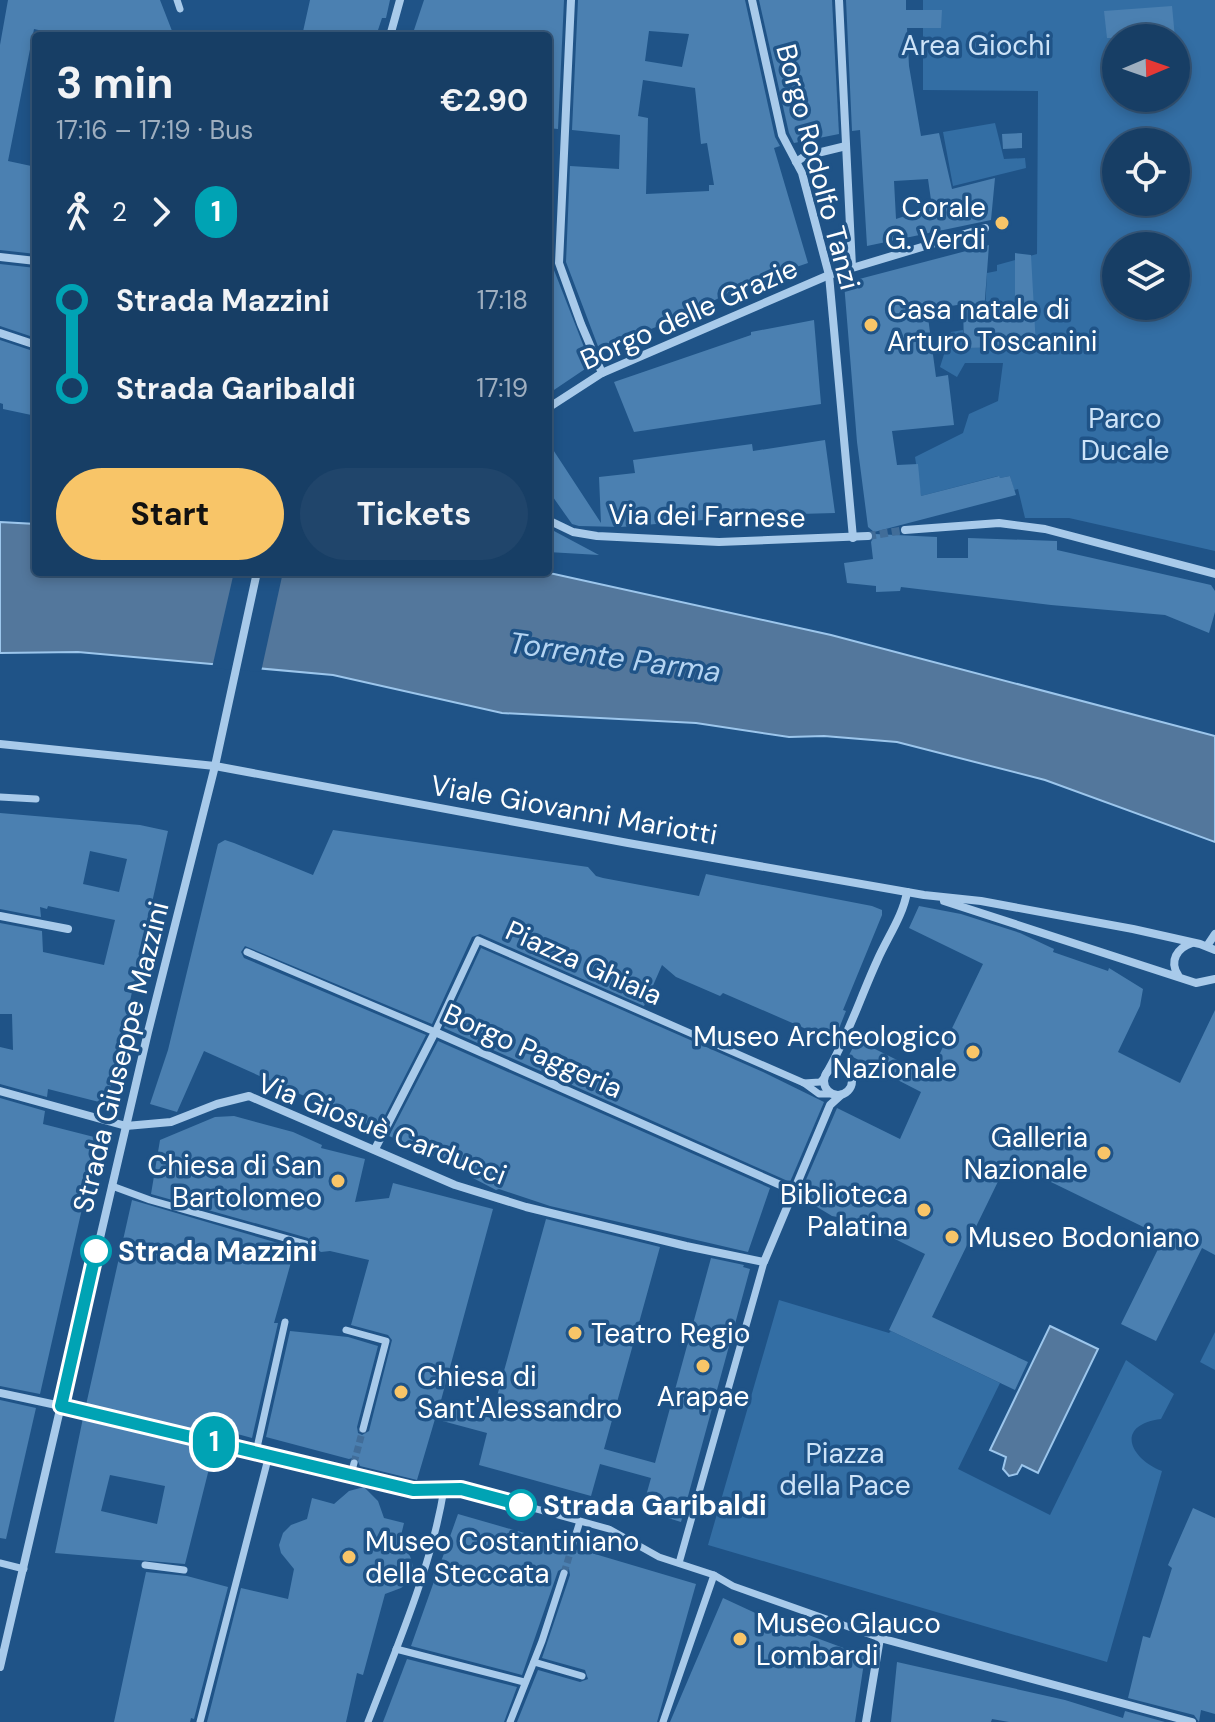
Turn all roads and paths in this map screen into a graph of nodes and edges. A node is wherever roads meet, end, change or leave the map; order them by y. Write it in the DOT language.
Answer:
graph roads {
  1 [pos="177,0"];
  2 [pos="400,0"];
  3 [pos="571,0"];
  4 [pos="752,0"];
  5 [pos="839,0"];
  6 [pos="180,9"];
  7 [pos="391,32"];
  8 [pos="846,146"];
  9 [pos="796,162"];
  10 [pos="985,228"];
  11 [pos="0,257"];
  12 [pos="32,261"];
  13 [pos="852,267"];
  14 [pos="829,275"];
  15 [pos="0,333"];
  16 [pos="32,344"];
  17 [pos="602,373"];
  18 [pos="552,405"];
  19 [pos="552,522"];
  20 [pos="905,530"];
  21 [pos="868,536"];
  22 [pos="853,538"];
  23 [pos="1215,574"];
  24 [pos="256,576"];
  25 [pos="0,744"];
  26 [pos="215,766"];
  27 [pos="0,797"];
  28 [pos="36,799"];
  29 [pos="907,892"];
  30 [pos="924,895"];
  31 [pos="0,916"];
  32 [pos="68,929"];
  33 [pos="1215,934"];
  34 [pos="1192,943"];
  35 [pos="1211,948"];
  36 [pos="250,953"];
  37 [pos="1179,976"];
  38 [pos="1215,979"];
  39 [pos="435,1032"];
  40 [pos="842,1045"];
  41 [pos="846,1070"];
  42 [pos="825,1076"];
  43 [pos="804,1083"];
  44 [pos="0,1091"];
  45 [pos="837,1094"];
  46 [pos="126,1126"];
  47 [pos="375,1149"];
  48 [pos="112,1186"];
  49 [pos="794,1191"];
  50 [pos="306,1244"];
  51 [pos="764,1262"];
  52 [pos="285,1322"];
  53 [pos="346,1330"];
  54 [pos="0,1393"];
  55 [pos="61,1406"];
  56 [pos="363,1429"];
  57 [pos="256,1452"];
  58 [pos="269,1455"];
  59 [pos="354,1463"];
  60 [pos="351,1475"];
  61 [pos="444,1489"];
  62 [pos="580,1521"];
  63 [pos="572,1547"];
  64 [pos="0,1563"];
  65 [pos="679,1563"];
  66 [pos="145,1565"];
  67 [pos="24,1569"];
  68 [pos="184,1570"];
  69 [pos="564,1573"];
  70 [pos="714,1575"];
  71 [pos="880,1638"];
  72 [pos="396,1649"];
  73 [pos="534,1662"];
  74 [pos="0,1666"];
  75 [pos="582,1676"];
  76 [pos="524,1682"];
  77 [pos="200,1722"];
  78 [pos="368,1722"];
  79 [pos="510,1722"];
  80 [pos="663,1722"];
  81 [pos="866,1722"];
  82 [pos="1192,1722"];
  1 -- 6 [label="street"];
  2 -- 7 [label="street"];
  3 -- 17 [label="street"];
  4 -- 9 [label="street, Borgo Rodolfo Tanzi"];
  5 -- 8 [label="street"];
  8 -- 9 [label="street"];
  8 -- 13 [label="street"];
  9 -- 14 [label="street, Borgo Rodolfo Tanzi"];
  10 -- 13 [label="street, Borgo delle Grazie"];
  11 -- 12 [label="street"];
  13 -- 14 [label="street, Borgo delle Grazie"];
  14 -- 17 [label="street, Borgo delle Grazie"];
  14 -- 22 [label="street, Borgo Rodolfo Tanzi"];
  15 -- 16 [label="street"];
  17 -- 18 [label="street, Borgo delle Grazie"];
  19 -- 22 [label="street, Via dei Farnese"];
  20 -- 23 [label="street"];
  21 -- 22 [label="street, Via dei Farnese"];
  24 -- 26 [label="street, Strada Giuseppe Mazzini"];
  25 -- 26 [label="street, Viale Giovanni Mariotti"];
  26 -- 29 [label="street, Viale Giovanni Mariotti"];
  26 -- 46 [label="street, Strada Giuseppe Mazzini"];
  27 -- 28 [label="street"];
  29 -- 30 [label="street, Viale Giovanni Mariotti"];
  29 -- 40 [label="street"];
  30 -- 34 [label="street, Viale Giovanni Mariotti"];
  30 -- 37 [label="street, Viale Giovanni Mariotti"];
  31 -- 32 [label="street"];
  33 -- 35 [label="street"];
  34 -- 35 [label="street, Viale Giovanni Mariotti"];
  34 -- 37 [label="street"];
  36 -- 39 [label="street, Borgo Paggeria"];
  37 -- 38 [label="street, Viale Giovanni Mariotti"];
  39 -- 43 [label="street, Piazza Ghiaia"];
  39 -- 47 [label="street"];
  39 -- 49 [label="street, Borgo Paggeria"];
  40 -- 41 [label="street"];
  40 -- 42 [label="street"];
  41 -- 42 [label="street"];
  41 -- 45 [label="street"];
  42 -- 43 [label="street"];
  42 -- 45 [label="street"];
  43 -- 45 [label="street, Piazza Ghiaia"];
  44 -- 46 [label="street"];
  45 -- 49 [label="street"];
  46 -- 47 [label="street, Via Giosuè Carducci"];
  46 -- 48 [label="street, Strada Giuseppe Mazzini"];
  47 -- 51 [label="street, Via Giosuè Carducci"];
  48 -- 50 [label="street"];
  48 -- 55 [label="street, Strada Giuseppe Mazzini"];
  49 -- 51 [label="street"];
  51 -- 65 [label="street"];
  52 -- 57 [label="street"];
  53 -- 56 [label="street"];
  54 -- 55 [label="street"];
  55 -- 57 [label="street"];
  55 -- 67 [label="street, Strada Giuseppe Mazzini"];
  57 -- 58 [label="street"];
  58 -- 60 [label="street"];
  58 -- 77 [label="street"];
  59 -- 60 [label="street"];
  60 -- 61 [label="street"];
  61 -- 62 [label="street"];
  61 -- 72 [label="street"];
  62 -- 63 [label="street"];
  62 -- 65 [label="street"];
  64 -- 67 [label="street"];
  65 -- 70 [label="street"];
  66 -- 68 [label="street"];
  67 -- 74 [label="street, Strada Giuseppe Mazzini"];
  69 -- 73 [label="street"];
  70 -- 71 [label="street"];
  70 -- 80 [label="street"];
  71 -- 81 [label="street"];
  71 -- 82 [label="street"];
  72 -- 76 [label="street"];
  72 -- 78 [label="street"];
  73 -- 75 [label="street"];
  73 -- 76 [label="street"];
  76 -- 79 [label="street"];
}
